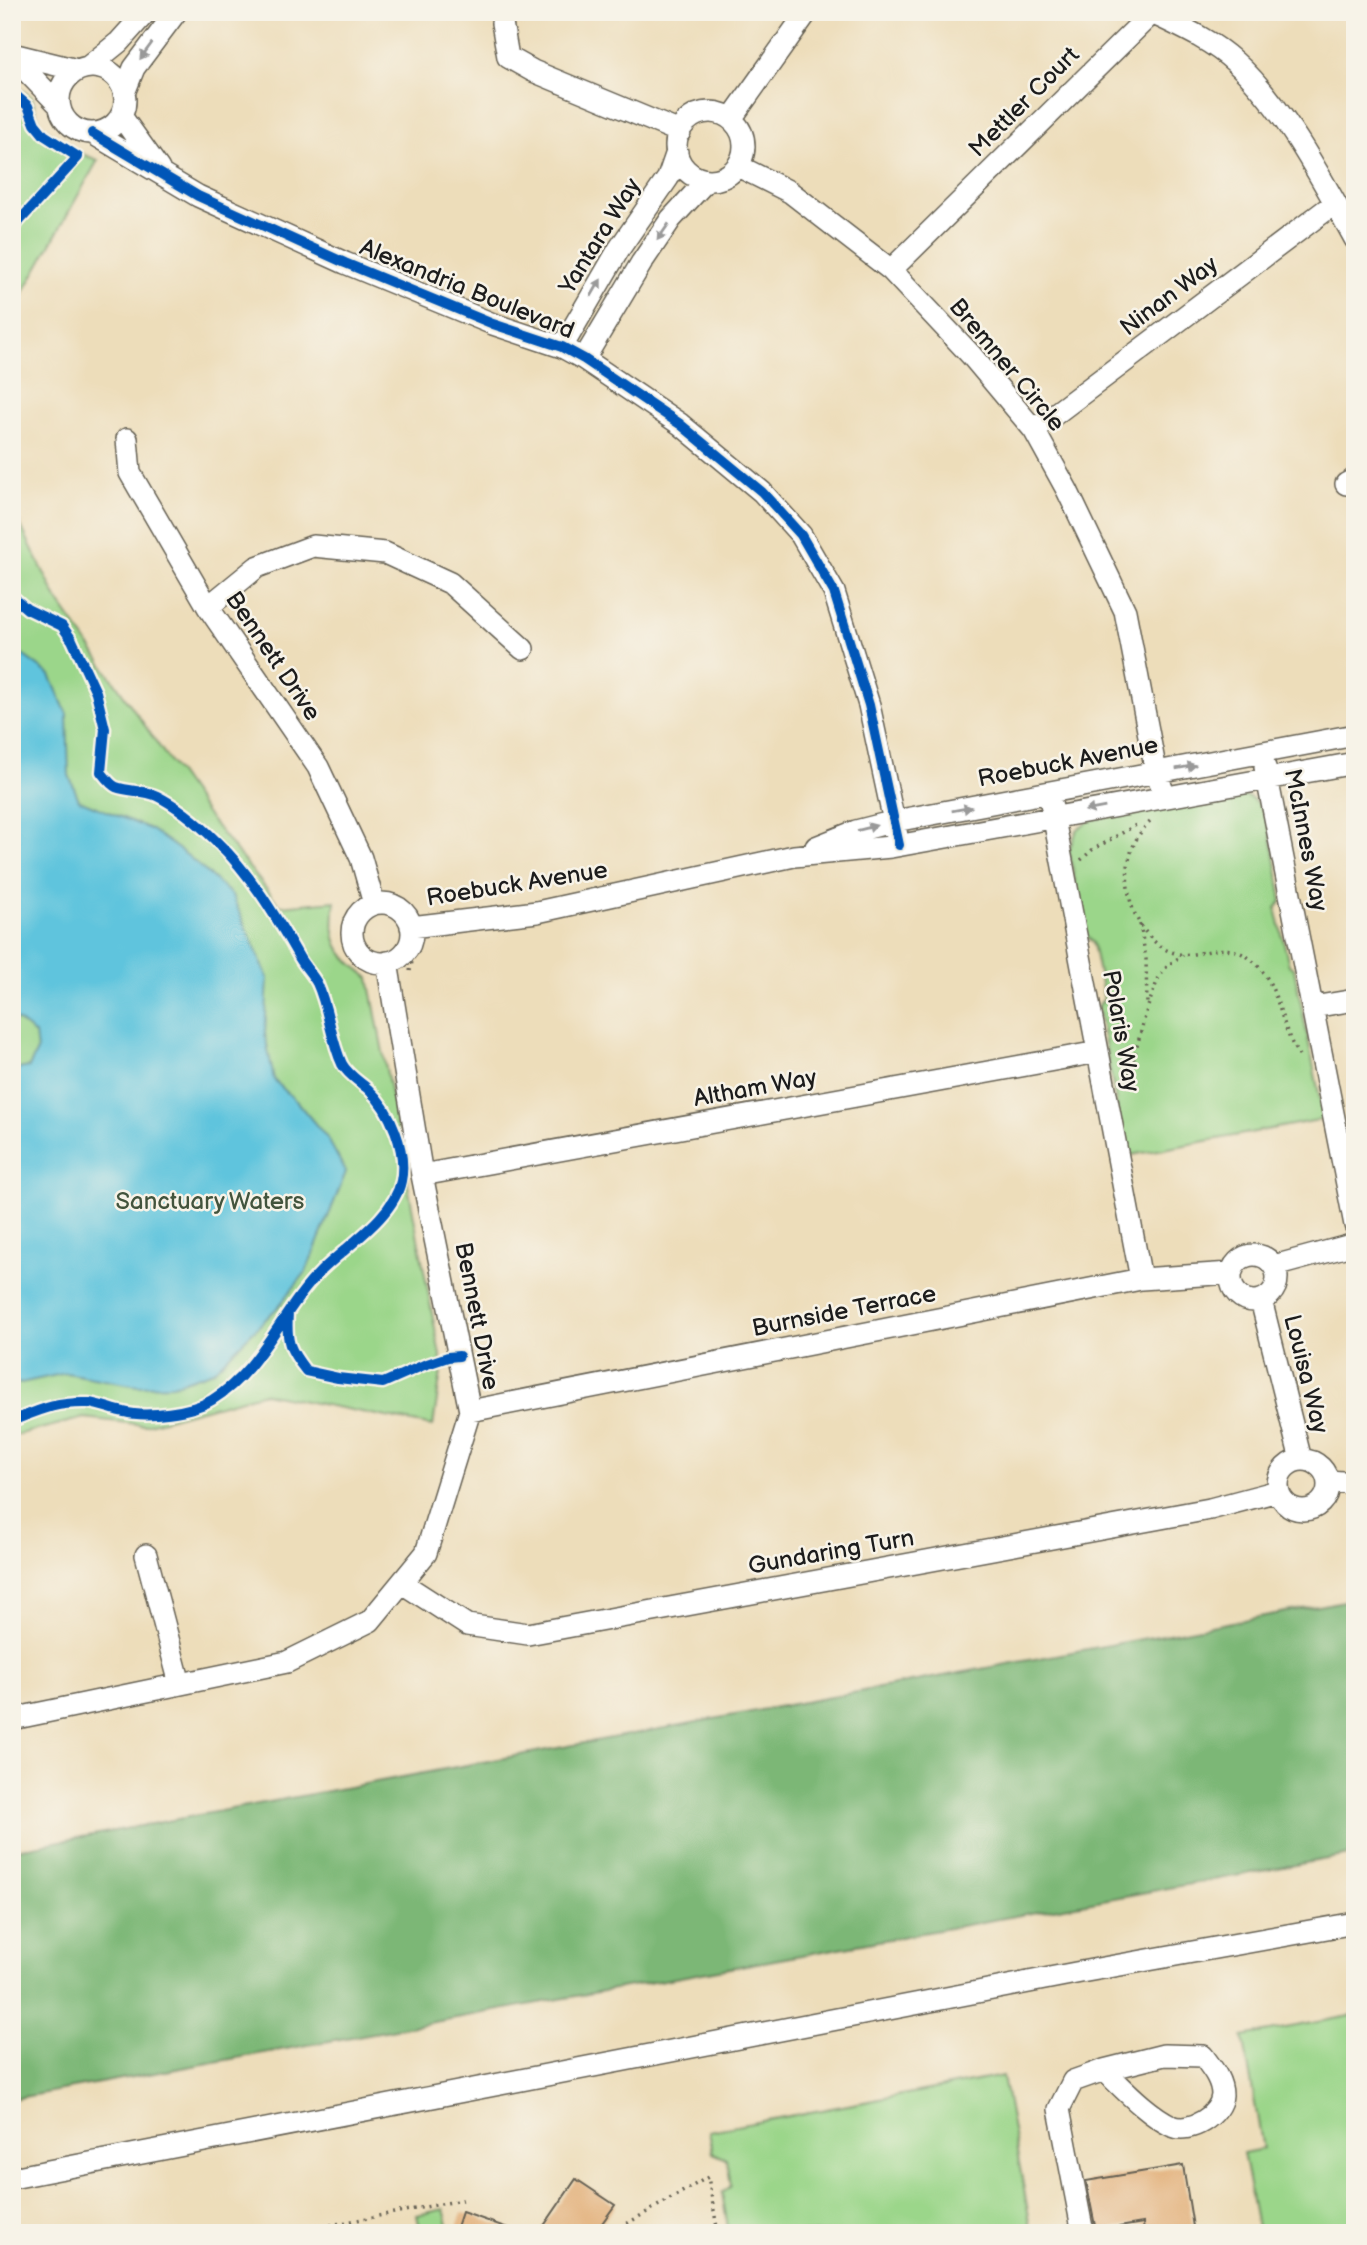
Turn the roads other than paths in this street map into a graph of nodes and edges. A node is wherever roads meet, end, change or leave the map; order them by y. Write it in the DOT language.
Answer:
graph roads {
  1 [pos="146,12"];
  2 [pos="176,12"];
  3 [pos="506,12"];
  4 [pos="807,12"];
  5 [pos="1151,13"];
  6 [pos="12,55"];
  7 [pos="83,69"];
  8 [pos="124,93"];
  9 [pos="59,105"];
  10 [pos="121,116"];
  11 [pos="732,119"];
  12 [pos="92,133"];
  13 [pos="678,142"];
  14 [pos="738,166"];
  15 [pos="164,177"];
  16 [pos="707,180"];
  17 [pos="1335,203"];
  18 [pos="1355,239"];
  19 [pos="891,270"];
  20 [pos="562,347"];
  21 [pos="584,359"];
  22 [pos="1034,430"];
  23 [pos="127,439"];
  24 [pos="208,607"];
  25 [pos="523,649"];
  26 [pos="1355,735"];
  27 [pos="1262,753"];
  28 [pos="1355,764"];
  29 [pos="1156,772"];
  30 [pos="1268,779"];
  31 [pos="1049,793"];
  32 [pos="1165,797"];
  33 [pos="1054,817"];
  34 [pos="895,821"];
  35 [pos="899,845"];
  36 [pos="794,856"];
  37 [pos="374,904"];
  38 [pos="411,927"];
  39 [pos="387,962"];
  40 [pos="1355,1000"];
  41 [pos="1313,1007"];
  42 [pos="1098,1052"];
  43 [pos="422,1175"];
  44 [pos="1355,1226"];
  45 [pos="1355,1244"];
  46 [pos="1274,1266"];
  47 [pos="1231,1273"];
  48 [pos="1141,1279"];
  49 [pos="1261,1300"];
  50 [pos="470,1411"];
  51 [pos="1301,1460"];
  52 [pos="1329,1481"];
  53 [pos="1355,1483"];
  54 [pos="1278,1491"];
  55 [pos="146,1555"];
  56 [pos="402,1583"];
  57 [pos="180,1684"];
  58 [pos="12,1719"];
  59 [pos="1355,1923"];
  60 [pos="1104,2070"];
  61 [pos="12,2178"];
  62 [pos="1083,2233"];
  1 -- 7 [label="street"];
  2 -- 8 [label="street, one-way"];
  3 -- 13 [label="street"];
  4 -- 11 [label="street"];
  5 -- 17 [label="street, Mettler Court"];
  5 -- 19 [label="street, Mettler Court"];
  6 -- 7 [label="street, Alexandria Boulevard"];
  6 -- 9 [label="street, Alexandria Boulevard"];
  7 -- 8 [label="street, Alexandria Boulevard"];
  7 -- 9 [label="street"];
  8 -- 10 [label="street"];
  9 -- 12 [label="street, Alexandria Boulevard"];
  10 -- 12 [label="street"];
  10 -- 15 [label="street, Alexandria Boulevard"];
  11 -- 13 [label="street"];
  11 -- 14 [label="street"];
  12 -- 15 [label="street, Alexandria Boulevard"];
  13 -- 16 [label="street"];
  20 -- 13 [label="street, Yantara Way, one-way"];
  14 -- 16 [label="street"];
  14 -- 19 [label="street, Bremner Circle"];
  15 -- 20 [label="street, Alexandria Boulevard"];
  16 -- 21 [label="street, Yantara Way, one-way"];
  17 -- 18 [label="street, Mettler Court"];
  17 -- 22 [label="street, Ninan Way"];
  19 -- 22 [label="street, Bremner Circle"];
  20 -- 21 [label="street, Alexandria Boulevard"];
  21 -- 34 [label="street, Alexandria Boulevard"];
  22 -- 29 [label="street, Bremner Circle"];
  23 -- 24 [label="street, Bennett Drive"];
  24 -- 25 [label="street"];
  24 -- 37 [label="street, Bennett Drive"];
  26 -- 27 [label="street, Roebuck Avenue"];
  29 -- 27 [label="street, Roebuck Avenue, one-way"];
  27 -- 30 [label="street, McInnes Way"];
  28 -- 30 [label="street, Roebuck Avenue"];
  29 -- 31 [label="street, Roebuck Avenue"];
  29 -- 32 [label="street, Bremner Circle"];
  30 -- 32 [label="street, Roebuck Avenue"];
  30 -- 41 [label="street, McInnes Way"];
  31 -- 33 [label="street, Polaris Way"];
  34 -- 31 [label="street, Roebuck Avenue, one-way"];
  32 -- 33 [label="street, Roebuck Avenue, one-way"];
  33 -- 35 [label="street, Roebuck Avenue"];
  33 -- 42 [label="street, Polaris Way"];
  34 -- 35 [label="street, Alexandria Boulevard"];
  36 -- 34 [label="street, Roebuck Avenue, one-way"];
  35 -- 36 [label="street, Roebuck Avenue"];
  36 -- 38 [label="street, Roebuck Avenue"];
  37 -- 38 [label="street"];
  37 -- 39 [label="street"];
  38 -- 39 [label="street"];
  39 -- 43 [label="street, Bennett Drive"];
  40 -- 41 [label="street"];
  41 -- 44 [label="street, McInnes Way"];
  42 -- 43 [label="street, Altham Way"];
  42 -- 48 [label="street, Polaris Way"];
  43 -- 50 [label="street, Bennett Drive"];
  45 -- 46 [label="street, Burnside Terrace"];
  46 -- 47 [label="street, Burnside Terrace"];
  46 -- 49 [label="street"];
  47 -- 48 [label="street, Burnside Terrace"];
  47 -- 49 [label="street"];
  48 -- 50 [label="street, Burnside Terrace"];
  49 -- 51 [label="street, Louisa Way"];
  50 -- 56 [label="street, Bennett Drive"];
  51 -- 52 [label="street"];
  51 -- 54 [label="street"];
  52 -- 53 [label="street"];
  52 -- 54 [label="street"];
  54 -- 56 [label="street, Gundaring Turn"];
  55 -- 57 [label="street"];
  56 -- 57 [label="street, Bennett Drive"];
  57 -- 58 [label="street, Bennett Drive"];
  59 -- 61 [label="street"];
  60 -- 60 [label="street"];
  60 -- 62 [label="street"];
}
